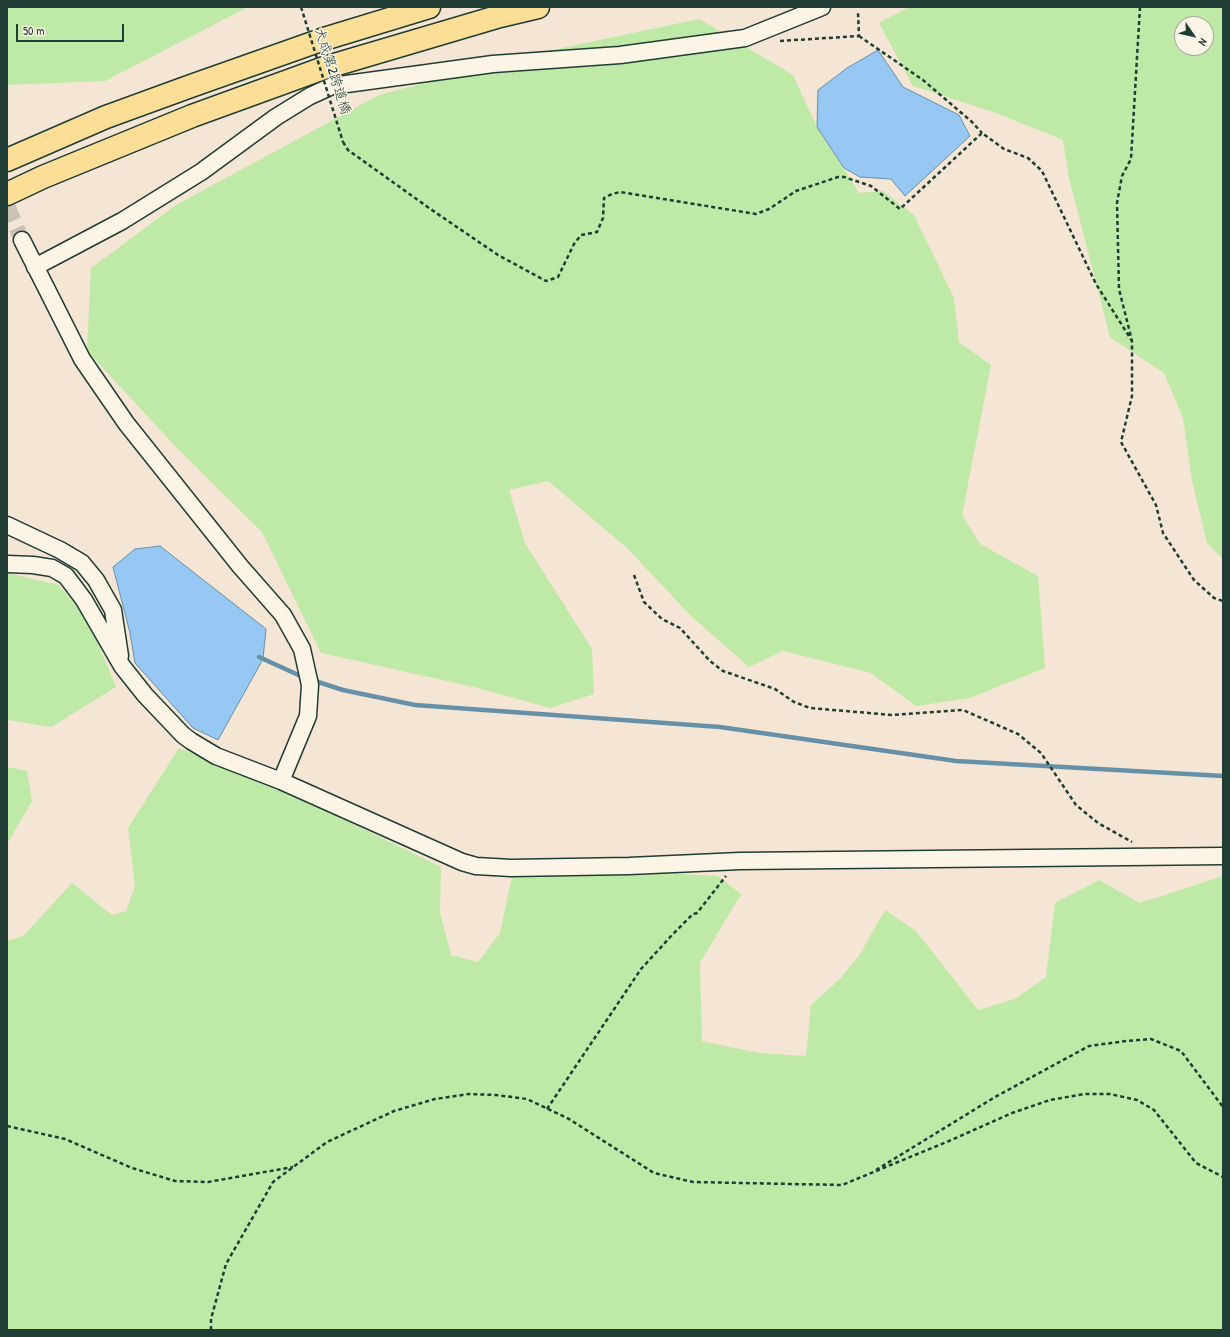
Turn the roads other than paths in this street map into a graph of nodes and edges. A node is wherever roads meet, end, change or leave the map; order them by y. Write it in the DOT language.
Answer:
graph roads {
  1 [pos="429,7"];
  2 [pos="538,7"];
  3 [pos="822,7"];
  4 [pos="7,160"];
  5 [pos="7,194"];
  6 [pos="22,240"];
  7 [pos="35,267"];
  8 [pos="7,525"];
  9 [pos="7,564"];
  10 [pos="122,666"];
  11 [pos="281,781"];
  12 [pos="1223,856"];
  1 -- 4 [label="highway"];
  2 -- 5 [label="highway"];
  3 -- 7 [label="street"];
  6 -- 7 [label="street"];
  7 -- 11 [label="street"];
  8 -- 10 [label="street"];
  9 -- 10 [label="street"];
  10 -- 11 [label="street"];
  11 -- 12 [label="street"];
}
